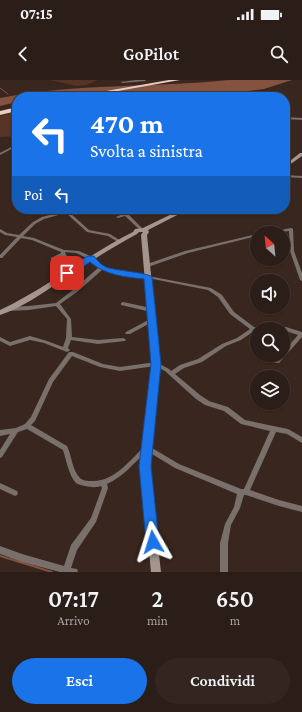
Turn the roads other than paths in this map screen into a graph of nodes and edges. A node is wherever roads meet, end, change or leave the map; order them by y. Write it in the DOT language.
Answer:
graph roads {
  1 [pos="145,80"];
  2 [pos="178,80"];
  3 [pos="185,80"];
  4 [pos="122,82"];
  5 [pos="105,92"];
  6 [pos="113,92"];
  7 [pos="12,110"];
  8 [pos="0,113"];
  9 [pos="290,118"];
  10 [pos="302,119"];
  11 [pos="12,148"];
  12 [pos="0,154"];
  13 [pos="302,154"];
  14 [pos="290,163"];
  15 [pos="290,176"];
  16 [pos="302,177"];
  17 [pos="61,214"];
  18 [pos="69,214"];
  19 [pos="175,214"];
  20 [pos="118,217"];
  21 [pos="290,229"];
  22 [pos="0,230"];
  23 [pos="141,232"];
  24 [pos="18,237"];
  25 [pos="250,238"];
  26 [pos="119,241"];
  27 [pos="63,253"];
  28 [pos="0,257"];
  29 [pos="91,258"];
  30 [pos="53,259"];
  31 [pos="64,260"];
  32 [pos="146,266"];
  33 [pos="101,268"];
  34 [pos="148,277"];
  35 [pos="302,280"];
  36 [pos="56,304"];
  37 [pos="122,304"];
  38 [pos="151,310"];
  39 [pos="3,311"];
  40 [pos="152,320"];
  41 [pos="250,327"];
  42 [pos="290,330"];
  43 [pos="250,331"];
  44 [pos="128,332"];
  45 [pos="302,334"];
  46 [pos="70,338"];
  47 [pos="0,339"];
  48 [pos="123,340"];
  49 [pos="290,347"];
  50 [pos="66,349"];
  51 [pos="71,353"];
  52 [pos="156,364"];
  53 [pos="171,374"];
  54 [pos="27,426"];
  55 [pos="274,429"];
  56 [pos="16,430"];
  57 [pos="0,433"];
  58 [pos="302,440"];
  59 [pos="146,448"];
  60 [pos="0,455"];
  61 [pos="104,484"];
  62 [pos="0,486"];
  63 [pos="243,492"];
  64 [pos="15,493"];
  65 [pos="302,509"];
  66 [pos="0,550"];
  67 [pos="69,571"];
  68 [pos="156,572"];
  69 [pos="224,572"];
  1 -- 4 [label="street"];
  2 -- 5 [label="highway"];
  3 -- 6 [label="highway"];
  7 -- 8 [label="highway"];
  9 -- 10 [label="street"];
  11 -- 12 [label="street"];
  13 -- 14 [label="street"];
  15 -- 16 [label="street"];
  17 -- 24 [label="street"];
  18 -- 26 [label="street"];
  19 -- 23 [label="street"];
  20 -- 23 [label="street"];
  21 -- 35 [label="street"];
  22 -- 24 [label="street"];
  23 -- 26 [label="street"];
  23 -- 32 [label="street"];
  24 -- 27 [label="street"];
  24 -- 28 [label="street"];
  25 -- 32 [label="street"];
  26 -- 29 [label="street"];
  27 -- 29 [label="street"];
  27 -- 30 [label="street"];
  27 -- 31 [label="street"];
  29 -- 33 [label="street"];
  29 -- 39 [label="street"];
  32 -- 34 [label="street"];
  33 -- 34 [label="street"];
  33 -- 36 [label="street"];
  34 -- 38 [label="street"];
  34 -- 41 [label="street"];
  36 -- 39 [label="street"];
  36 -- 46 [label="street"];
  37 -- 38 [label="street"];
  38 -- 40 [label="street"];
  40 -- 44 [label="street"];
  40 -- 52 [label="street"];
  42 -- 45 [label="street"];
  43 -- 53 [label="street"];
  45 -- 49 [label="street"];
  46 -- 48 [label="street"];
  46 -- 50 [label="street"];
  47 -- 50 [label="street"];
  50 -- 51 [label="street"];
  51 -- 52 [label="street"];
  51 -- 54 [label="street"];
  52 -- 53 [label="street"];
  52 -- 59 [label="street"];
  53 -- 55 [label="street"];
  54 -- 56 [label="street"];
  54 -- 61 [label="street"];
  55 -- 58 [label="street"];
  55 -- 63 [label="street"];
  56 -- 57 [label="street"];
  56 -- 60 [label="street"];
  59 -- 61 [label="street"];
  59 -- 63 [label="street"];
  59 -- 68 [label="street"];
  61 -- 67 [label="street"];
  62 -- 64 [label="street"];
  63 -- 65 [label="street"];
  63 -- 69 [label="street"];
  66 -- 67 [label="street"];
}
